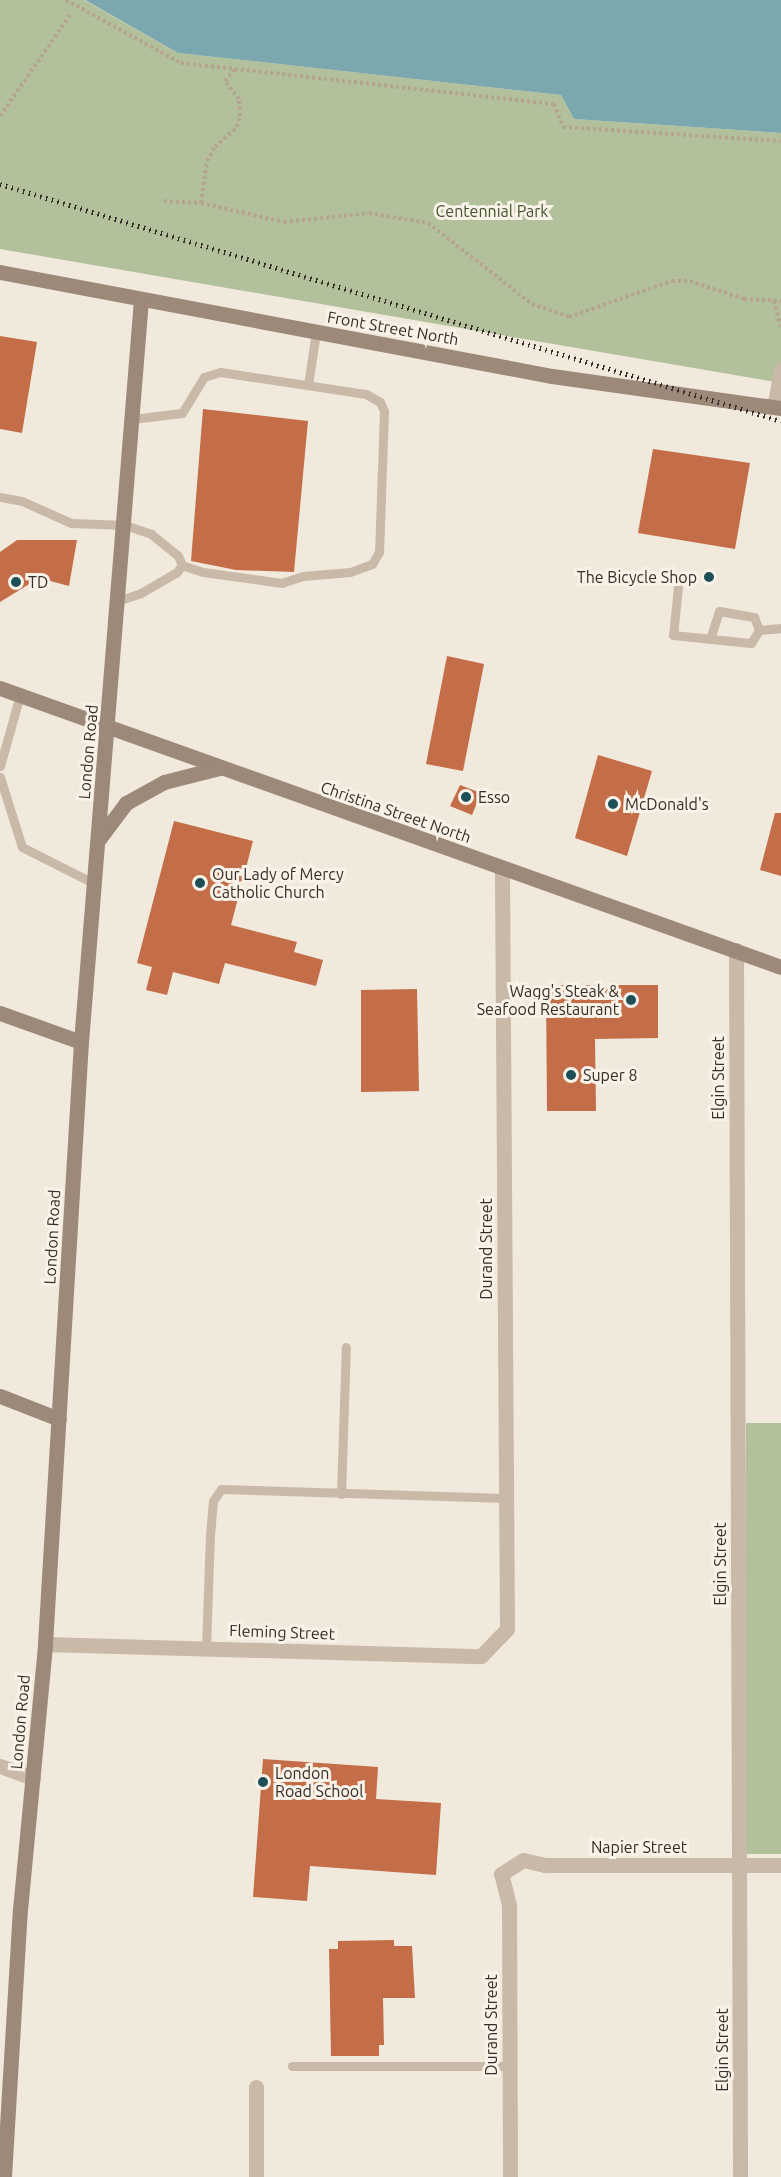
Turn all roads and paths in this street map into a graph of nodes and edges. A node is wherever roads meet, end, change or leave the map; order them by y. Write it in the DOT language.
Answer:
graph roads {
  1 [pos="66,0"];
  2 [pos="71,14"];
  3 [pos="236,68"];
  4 [pos="0,116"];
  5 [pos="781,141"];
  6 [pos="164,201"];
  7 [pos="201,204"];
  8 [pos="0,272"];
  9 [pos="141,300"];
  10 [pos="774,301"];
  11 [pos="781,301"];
  12 [pos="781,329"];
  13 [pos="316,332"];
  14 [pos="781,370"];
  15 [pos="308,385"];
  16 [pos="777,407"];
  17 [pos="132,419"];
  18 [pos="0,497"];
  19 [pos="125,525"];
  20 [pos="182,566"];
  21 [pos="678,587"];
  22 [pos="118,601"];
  23 [pos="781,628"];
  24 [pos="759,630"];
  25 [pos="710,639"];
  26 [pos="0,688"];
  27 [pos="20,695"];
  28 [pos="108,728"];
  29 [pos="0,766"];
  30 [pos="219,768"];
  31 [pos="0,777"];
  32 [pos="99,839"];
  33 [pos="502,868"];
  34 [pos="95,884"];
  35 [pos="736,950"];
  36 [pos="781,967"];
  37 [pos="0,1013"];
  38 [pos="81,1042"];
  39 [pos="346,1347"];
  40 [pos="0,1396"];
  41 [pos="59,1419"];
  42 [pos="341,1494"];
  43 [pos="506,1498"];
  44 [pos="507,1629"];
  45 [pos="45,1644"];
  46 [pos="206,1648"];
  47 [pos="0,1766"];
  48 [pos="33,1778"];
  49 [pos="739,1865"];
  50 [pos="781,1865"];
  51 [pos="501,1874"];
  52 [pos="509,2066"];
  53 [pos="292,2067"];
  54 [pos="256,2087"];
  55 [pos="4,2177"];
  56 [pos="256,2177"];
  57 [pos="510,2177"];
  58 [pos="740,2177"];
  1 -- 3 [label="path"];
  2 -- 4 [label="path"];
  3 -- 5 [label="path"];
  3 -- 7 [label="path"];
  6 -- 7 [label="path"];
  7 -- 10 [label="path"];
  8 -- 9 [label="main road, Front Street North"];
  9 -- 13 [label="main road, Front Street North"];
  9 -- 17 [label="main road, London Road"];
  10 -- 11 [label="path"];
  10 -- 12 [label="path"];
  13 -- 15 [label="lane"];
  13 -- 16 [label="main road, Front Street North"];
  14 -- 16 [label="street"];
  15 -- 17 [label="lane"];
  15 -- 20 [label="lane"];
  17 -- 19 [label="main road, London Road"];
  18 -- 19 [label="lane"];
  19 -- 20 [label="lane"];
  19 -- 22 [label="main road, London Road"];
  20 -- 22 [label="lane"];
  21 -- 25 [label="lane"];
  22 -- 28 [label="main road, London Road"];
  23 -- 24 [label="lane"];
  24 -- 25 [label="lane"];
  24 -- 25 [label="lane"];
  26 -- 27 [label="main road, Christina Street North"];
  27 -- 28 [label="main road, Christina Street North"];
  27 -- 29 [label="lane"];
  28 -- 30 [label="main road, Christina Street North"];
  28 -- 32 [label="main road, London Road"];
  30 -- 32 [label="main road"];
  30 -- 33 [label="main road, Christina Street North"];
  31 -- 34 [label="lane"];
  32 -- 34 [label="main road, London Road"];
  33 -- 35 [label="main road, Christina Street North"];
  33 -- 43 [label="street, Durand Street"];
  34 -- 38 [label="main road, London Road"];
  35 -- 36 [label="main road, Christina Street North"];
  35 -- 49 [label="street, Elgin Street"];
  37 -- 38 [label="main road"];
  38 -- 41 [label="main road, London Road"];
  39 -- 42 [label="lane"];
  40 -- 41 [label="main road"];
  41 -- 45 [label="main road, London Road"];
  42 -- 43 [label="lane"];
  42 -- 46 [label="lane"];
  43 -- 44 [label="street, Durand Street"];
  44 -- 46 [label="street, Fleming Street"];
  45 -- 46 [label="street, Fleming Street"];
  45 -- 48 [label="main road, London Road"];
  47 -- 48 [label="street"];
  48 -- 55 [label="main road, London Road"];
  49 -- 50 [label="street, Napier Street"];
  49 -- 51 [label="street, Napier Street"];
  49 -- 58 [label="street, Elgin Street"];
  51 -- 52 [label="street, Durand Street"];
  52 -- 53 [label="lane"];
  52 -- 57 [label="street, Durand Street"];
  54 -- 56 [label="street"];
}
